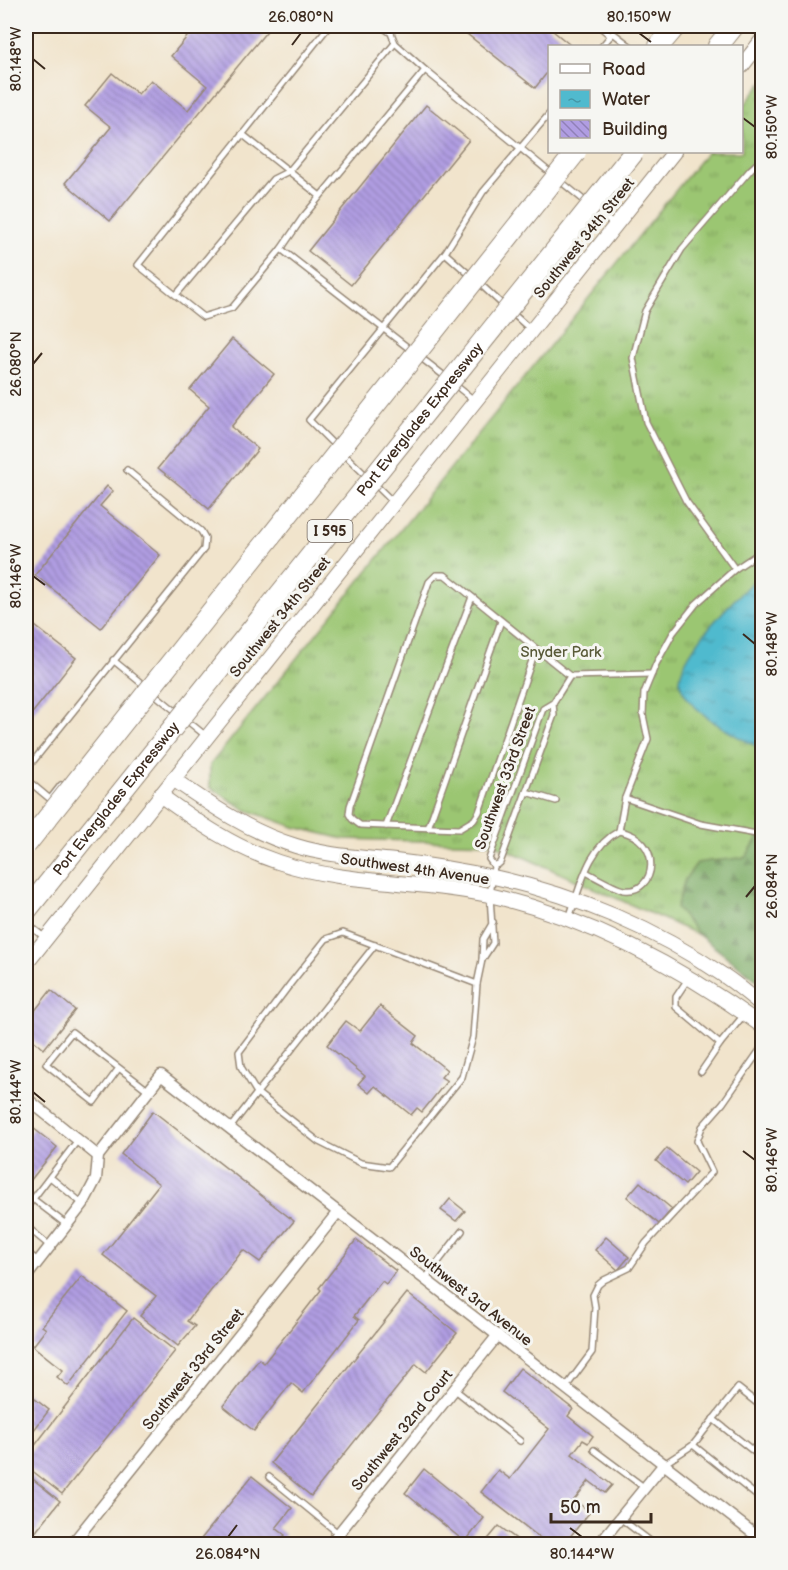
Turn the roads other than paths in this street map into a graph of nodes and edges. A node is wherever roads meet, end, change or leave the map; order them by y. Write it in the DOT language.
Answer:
graph roads {
  1 [pos="329,26"];
  2 [pos="381,26"];
  3 [pos="599,26"];
  4 [pos="619,26"];
  5 [pos="676,26"];
  6 [pos="734,26"];
  7 [pos="612,34"];
  8 [pos="762,40"];
  9 [pos="395,43"];
  10 [pos="603,45"];
  11 [pos="628,45"];
  12 [pos="660,45"];
  13 [pos="719,45"];
  14 [pos="743,64"];
  15 [pos="425,70"];
  16 [pos="548,114"];
  17 [pos="242,134"];
  18 [pos="520,149"];
  19 [pos="575,153"];
  20 [pos="633,153"];
  21 [pos="673,153"];
  22 [pos="762,159"];
  23 [pos="289,171"];
  24 [pos="320,196"];
  25 [pos="615,226"];
  26 [pos="281,249"];
  27 [pos="445,253"];
  28 [pos="176,295"];
  29 [pos="383,328"];
  30 [pos="532,330"];
  31 [pos="475,401"];
  32 [pos="127,470"];
  33 [pos="394,502"];
  34 [pos="762,551"];
  35 [pos="735,569"];
  36 [pos="472,597"];
  37 [pos="501,621"];
  38 [pos="536,649"];
  39 [pos="112,660"];
  40 [pos="652,674"];
  41 [pos="570,676"];
  42 [pos="142,684"];
  43 [pos="135,693"];
  44 [pos="553,703"];
  45 [pos="206,736"];
  46 [pos="26,770"];
  47 [pos="26,779"];
  48 [pos="173,779"];
  49 [pos="64,781"];
  50 [pos="526,792"];
  51 [pos="160,795"];
  52 [pos="625,798"];
  53 [pos="556,801"];
  54 [pos="386,826"];
  55 [pos="428,828"];
  56 [pos="619,831"];
  57 [pos="762,835"];
  58 [pos="26,845"];
  59 [pos="493,872"];
  60 [pos="586,872"];
  61 [pos="490,896"];
  62 [pos="575,901"];
  63 [pos="26,911"];
  64 [pos="568,920"];
  65 [pos="493,922"];
  66 [pos="26,923"];
  67 [pos="45,938"];
  68 [pos="375,945"];
  69 [pos="482,960"];
  70 [pos="26,964"];
  71 [pos="688,978"];
  72 [pos="477,984"];
  73 [pos="762,1005"];
  74 [pos="744,1014"];
  75 [pos="762,1026"];
  76 [pos="720,1044"];
  77 [pos="762,1047"];
  78 [pos="119,1068"];
  79 [pos="701,1072"];
  80 [pos="149,1091"];
  81 [pos="257,1093"];
  82 [pos="26,1100"];
  83 [pos="229,1128"];
  84 [pos="78,1140"];
  85 [pos="98,1156"];
  86 [pos="50,1177"];
  87 [pos="33,1199"];
  88 [pos="83,1204"];
  89 [pos="26,1208"];
  90 [pos="338,1212"];
  91 [pos="67,1225"];
  92 [pos="26,1226"];
  93 [pos="462,1231"];
  94 [pos="50,1246"];
  95 [pos="26,1252"];
  96 [pos="38,1262"];
  97 [pos="26,1277"];
  98 [pos="425,1279"];
  99 [pos="498,1335"];
  100 [pos="566,1387"];
  101 [pos="454,1389"];
  102 [pos="762,1407"];
  103 [pos="713,1419"];
  104 [pos="520,1441"];
  105 [pos="762,1442"];
  106 [pos="693,1445"];
  107 [pos="594,1450"];
  108 [pos="755,1452"];
  109 [pos="762,1458"];
  110 [pos="664,1464"];
  111 [pos="269,1477"];
  112 [pos="645,1488"];
  113 [pos="762,1500"];
  114 [pos="620,1518"];
  115 [pos="338,1533"];
  116 [pos="762,1540"];
  117 [pos="72,1545"];
  118 [pos="330,1545"];
  119 [pos="599,1545"];
  120 [pos="654,1545"];
  1 -- 17 [label="lane"];
  2 -- 9 [label="lane"];
  3 -- 7 [label="lane"];
  4 -- 7 [label="lane"];
  5 -- 12 [label="highway"];
  6 -- 13 [label="highway"];
  7 -- 10 [label="lane"];
  7 -- 11 [label="lane"];
  8 -- 14 [label="street"];
  9 -- 15 [label="lane"];
  9 -- 23 [label="lane"];
  15 -- 18 [label="lane"];
  15 -- 24 [label="lane"];
  16 -- 18 [label="lane"];
  17 -- 23 [label="lane"];
  17 -- 28 [label="lane"];
  18 -- 25 [label="lane"];
  18 -- 27 [label="lane"];
  19 -- 58 [label="highway, I 595, bridge"];
  20 -- 63 [label="highway, Port Everglades Expressway / I 595, bridge"];
  21 -- 25 [label="street, Southwest 34th Street"];
  22 -- 35 [label="lane"];
  23 -- 24 [label="lane"];
  23 -- 28 [label="lane"];
  24 -- 26 [label="lane"];
  25 -- 30 [label="street, Southwest 34th Street"];
  26 -- 28 [label="lane"];
  26 -- 29 [label="lane"];
  27 -- 29 [label="lane"];
  27 -- 30 [label="lane"];
  29 -- 31 [label="lane"];
  29 -- 33 [label="lane"];
  30 -- 31 [label="street, Southwest 34th Street"];
  31 -- 33 [label="street, Southwest 34th Street"];
  32 -- 39 [label="lane"];
  33 -- 45 [label="street, Southwest 34th Street"];
  34 -- 35 [label="lane"];
  35 -- 40 [label="lane"];
  36 -- 37 [label="lane"];
  36 -- 54 [label="lane"];
  36 -- 54 [label="lane"];
  37 -- 38 [label="lane"];
  37 -- 55 [label="lane"];
  38 -- 41 [label="lane"];
  38 -- 55 [label="lane"];
  39 -- 42 [label="lane"];
  39 -- 46 [label="lane"];
  40 -- 41 [label="lane"];
  40 -- 52 [label="lane"];
  41 -- 44 [label="lane, Southwest 33rd Street"];
  42 -- 43 [label="lane"];
  42 -- 45 [label="lane"];
  44 -- 50 [label="lane, Southwest 33rd Street"];
  44 -- 59 [label="lane, Southwest 33rd Street"];
  45 -- 48 [label="street, Southwest 34th Street"];
  47 -- 49 [label="lane"];
  48 -- 51 [label="street, Southwest 34th Street"];
  48 -- 59 [label="street, Southwest 4th Avenue"];
  50 -- 53 [label="lane"];
  50 -- 59 [label="lane, Southwest 33rd Street"];
  51 -- 61 [label="street, Southwest 4th Avenue"];
  51 -- 67 [label="street, Southwest 34th Street"];
  52 -- 56 [label="lane"];
  52 -- 57 [label="lane"];
  54 -- 55 [label="lane"];
  56 -- 60 [label="lane"];
  56 -- 60 [label="lane"];
  59 -- 61 [label="lane, Southwest 33rd Street"];
  59 -- 62 [label="street, Southwest 4th Avenue"];
  60 -- 62 [label="lane"];
  61 -- 64 [label="street, Southwest 4th Avenue"];
  61 -- 65 [label="lane, Southwest 33rd Street"];
  62 -- 64 [label="lane"];
  62 -- 73 [label="street, Southwest 4th Avenue"];
  64 -- 71 [label="street, Southwest 4th Avenue"];
  65 -- 69 [label="lane"];
  65 -- 69 [label="lane"];
  66 -- 67 [label="lane"];
  67 -- 70 [label="street, Southwest 34th Street"];
  68 -- 72 [label="lane"];
  68 -- 81 [label="lane"];
  68 -- 81 [label="lane"];
  69 -- 72 [label="lane"];
  71 -- 74 [label="street, Southwest 4th Avenue"];
  71 -- 76 [label="lane"];
  72 -- 81 [label="lane"];
  74 -- 75 [label="street, Southwest 4th Avenue"];
  74 -- 76 [label="lane"];
  76 -- 79 [label="lane"];
  77 -- 100 [label="lane"];
  78 -- 78 [label="lane"];
  78 -- 80 [label="lane"];
  80 -- 83 [label="street, Southwest 3rd Avenue"];
  80 -- 85 [label="street"];
  81 -- 83 [label="lane"];
  82 -- 84 [label="street"];
  83 -- 90 [label="street, Southwest 3rd Avenue"];
  84 -- 85 [label="street"];
  84 -- 86 [label="lane"];
  85 -- 88 [label="street"];
  86 -- 87 [label="lane"];
  86 -- 88 [label="lane"];
  87 -- 89 [label="lane"];
  87 -- 91 [label="lane"];
  88 -- 91 [label="street"];
  90 -- 98 [label="street, Southwest 3rd Avenue"];
  90 -- 117 [label="street, Southwest 33rd Street"];
  91 -- 94 [label="street"];
  92 -- 94 [label="lane"];
  93 -- 98 [label="lane"];
  94 -- 96 [label="street"];
  95 -- 96 [label="lane"];
  96 -- 97 [label="street"];
  98 -- 99 [label="street, Southwest 3rd Avenue"];
  99 -- 100 [label="street, Southwest 3rd Avenue"];
  99 -- 101 [label="street, Southwest 32nd Court"];
  100 -- 110 [label="street, Southwest 3rd Avenue"];
  101 -- 104 [label="lane"];
  101 -- 115 [label="street, Southwest 32nd Court"];
  102 -- 103 [label="lane"];
  103 -- 106 [label="lane"];
  103 -- 108 [label="lane"];
  105 -- 108 [label="lane"];
  106 -- 110 [label="lane"];
  106 -- 113 [label="lane"];
  107 -- 112 [label="lane"];
  108 -- 109 [label="lane"];
  110 -- 112 [label="street"];
  110 -- 116 [label="street, Southwest 3rd Avenue"];
  111 -- 115 [label="lane"];
  112 -- 114 [label="street"];
  114 -- 119 [label="street"];
  114 -- 120 [label="lane"];
  115 -- 118 [label="street, Southwest 32nd Court"];
}
